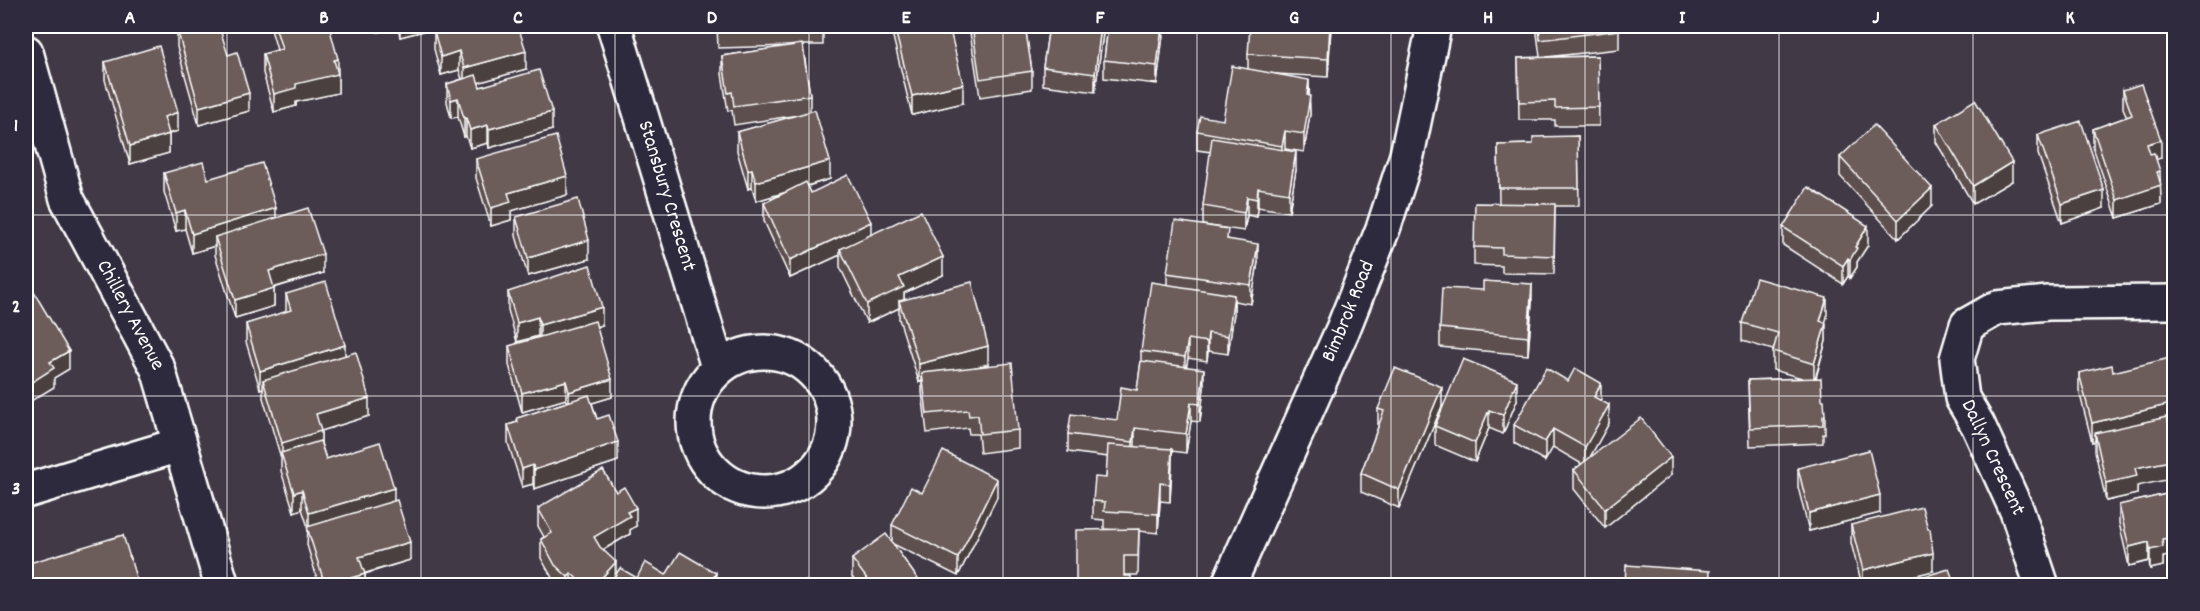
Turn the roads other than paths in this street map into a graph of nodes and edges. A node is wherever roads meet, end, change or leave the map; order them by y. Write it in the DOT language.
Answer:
graph roads {
  1 [pos="614,26"];
  2 [pos="1434,26"];
  3 [pos="26,52"];
  4 [pos="2175,302"];
  5 [pos="718,367"];
  6 [pos="179,445"];
  7 [pos="26,491"];
  8 [pos="222,585"];
  9 [pos="1228,585"];
  10 [pos="2042,585"];
  1 -- 5 [label="street, Stansbury Crescent"];
  2 -- 9 [label="street, Bimbrok Road"];
  3 -- 6 [label="street, Chillery Avenue"];
  4 -- 10 [label="street, Dallyn Crescent"];
  5 -- 5 [label="street"];
  6 -- 7 [label="street"];
  6 -- 8 [label="street, Chillery Avenue"];
}
